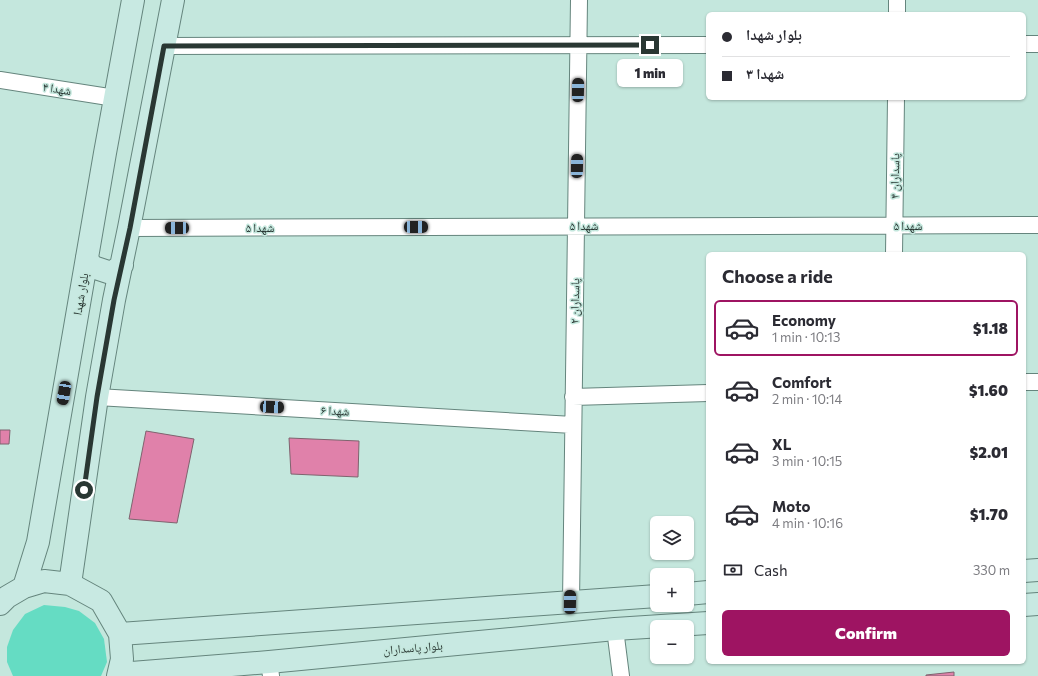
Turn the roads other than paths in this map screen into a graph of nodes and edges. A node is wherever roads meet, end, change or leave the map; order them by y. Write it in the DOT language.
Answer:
graph roads {
  1 [pos="133,0"];
  2 [pos="173,0"];
  3 [pos="579,0"];
  4 [pos="897,0"];
  5 [pos="897,12"];
  6 [pos="1026,44"];
  7 [pos="1038,44"];
  8 [pos="578,45"];
  9 [pos="706,45"];
  10 [pos="164,46"];
  11 [pos="0,80"];
  12 [pos="115,98"];
  13 [pos="896,100"];
  14 [pos="1038,225"];
  15 [pos="576,226"];
  16 [pos="894,226"];
  17 [pos="130,228"];
  18 [pos="894,252"];
  19 [pos="87,257"];
  20 [pos="122,265"];
  21 [pos="82,288"];
  22 [pos="114,300"];
  23 [pos="1026,382"];
  24 [pos="1038,382"];
  25 [pos="706,393"];
  26 [pos="97,397"];
  27 [pos="573,397"];
  28 [pos="573,425"];
  29 [pos="1026,570"];
  30 [pos="1038,570"];
  31 [pos="70,584"];
  32 [pos="24,587"];
  33 [pos="706,592"];
  34 [pos="694,593"];
  35 [pos="650,596"];
  36 [pos="570,602"];
  37 [pos="0,604"];
  38 [pos="1038,604"];
  39 [pos="1026,605"];
  40 [pos="706,623"];
  41 [pos="615,629"];
  42 [pos="120,634"];
  43 [pos="270,669"];
  44 [pos="118,675"];
  45 [pos="621,676"];
  1 -- 12 [label="main road, بلوار شهدا"];
  2 -- 10 [label="main road"];
  3 -- 8 [label="street, پاسداران ۲"];
  4 -- 5 [label="street"];
  6 -- 7 [label="street"];
  8 -- 9 [label="street"];
  8 -- 10 [label="street"];
  8 -- 15 [label="street, پاسداران ۲"];
  10 -- 17 [label="main road"];
  11 -- 12 [label="street, شهدا ۴"];
  12 -- 19 [label="main road, بلوار شهدا"];
  13 -- 16 [label="street, پاسداران ۴"];
  14 -- 16 [label="street, شهدا ۵"];
  15 -- 16 [label="street, شهدا ۵"];
  15 -- 17 [label="street, شهدا ۵"];
  15 -- 27 [label="street, پاسداران ۲"];
  16 -- 18 [label="street, پاسداران ۴"];
  17 -- 20 [label="main road"];
  19 -- 20 [label="main road"];
  19 -- 21 [label="main road, بلوار شهدا"];
  20 -- 22 [label="main road"];
  21 -- 22 [label="main road"];
  21 -- 32 [label="main road, بلوار شهدا"];
  22 -- 26 [label="main road"];
  23 -- 24 [label="street"];
  25 -- 27 [label="street"];
  26 -- 28 [label="street, شهدا ۶"];
  26 -- 31 [label="main road"];
  27 -- 28 [label="street, پاسداران ۲"];
  28 -- 36 [label="street, پاسداران ۲"];
  29 -- 30 [label="main road"];
  31 -- 32 [label="main road"];
  31 -- 42 [label="main road"];
  32 -- 37 [label="main road"];
  33 -- 34 [label="main road"];
  35 -- 36 [label="main road"];
  36 -- 42 [label="main road"];
  38 -- 39 [label="main road"];
  40 -- 41 [label="main road, بلوار پاسداران"];
  41 -- 43 [label="main road, بلوار پاسداران"];
  41 -- 45 [label="street"];
  42 -- 44 [label="main road"];
  43 -- 44 [label="main road, بلوار پاسداران"];
}
